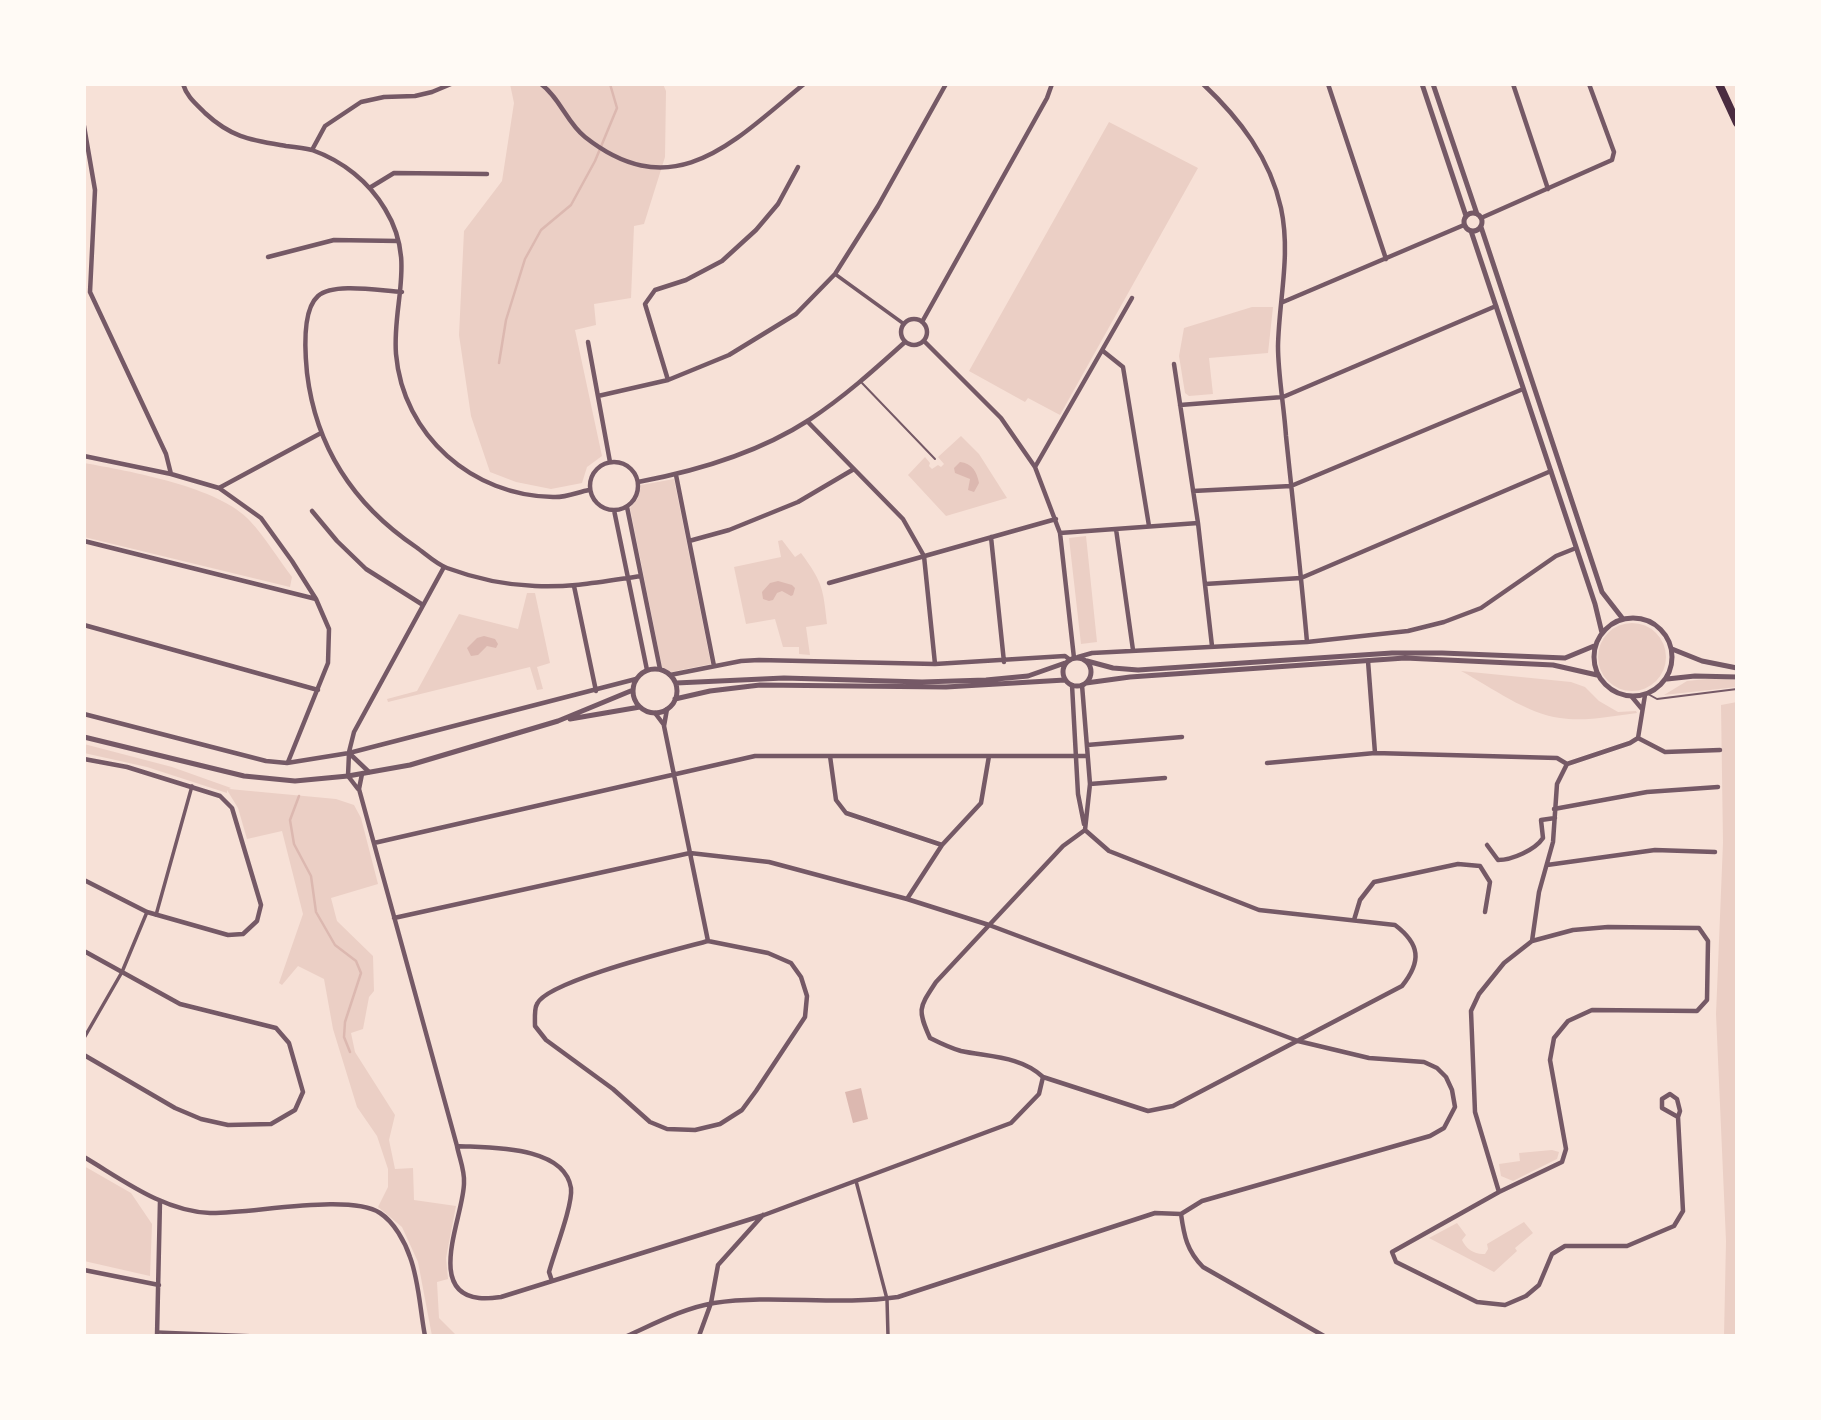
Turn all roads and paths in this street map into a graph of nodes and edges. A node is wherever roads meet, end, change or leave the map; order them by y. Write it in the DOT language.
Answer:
graph roads {
  1 [pos="183,84"];
  2 [pos="451,84"];
  3 [pos="541,84"];
  4 [pos="804,84"];
  5 [pos="946,84"];
  6 [pos="1052,84"];
  7 [pos="1203,84"];
  8 [pos="1328,84"];
  9 [pos="1422,84"];
  10 [pos="1433,84"];
  11 [pos="1513,84"];
  12 [pos="1589,84"];
  13 [pos="1719,84"];
  14 [pos="1737,122"];
  15 [pos="84,126"];
  16 [pos="312,150"];
  17 [pos="86,151"];
  18 [pos="798,167"];
  19 [pos="487,174"];
  20 [pos="371,187"];
  21 [pos="1548,190"];
  22 [pos="1465,216"];
  23 [pos="1479,216"];
  24 [pos="1464,225"];
  25 [pos="1481,227"];
  26 [pos="1471,231"];
  27 [pos="398,242"];
  28 [pos="268,257"];
  29 [pos="1386,259"];
  30 [pos="835,274"];
  31 [pos="402,292"];
  32 [pos="1132,298"];
  33 [pos="1283,302"];
  34 [pos="1496,306"];
  35 [pos="922,322"];
  36 [pos="904,324"];
  37 [pos="924,341"];
  38 [pos="587,342"];
  39 [pos="905,342"];
  40 [pos="1103,351"];
  41 [pos="1174,364"];
  42 [pos="668,380"];
  43 [pos="861,382"];
  44 [pos="1523,389"];
  45 [pos="598,396"];
  46 [pos="1283,397"];
  47 [pos="1180,405"];
  48 [pos="807,421"];
  49 [pos="321,433"];
  50 [pos="84,456"];
  51 [pos="935,459"];
  52 [pos="610,462"];
  53 [pos="1035,467"];
  54 [pos="854,469"];
  55 [pos="1551,471"];
  56 [pos="171,474"];
  57 [pos="676,475"];
  58 [pos="638,482"];
  59 [pos="1291,486"];
  60 [pos="219,488"];
  61 [pos="589,490"];
  62 [pos="1193,491"];
  63 [pos="626,507"];
  64 [pos="614,510"];
  65 [pos="312,511"];
  66 [pos="1056,519"];
  67 [pos="1198,523"];
  68 [pos="1149,526"];
  69 [pos="1116,529"];
  70 [pos="1060,533"];
  71 [pos="991,537"];
  72 [pos="84,541"];
  73 [pos="689,541"];
  74 [pos="1587,544"];
  75 [pos="1576,548"];
  76 [pos="923,556"];
  77 [pos="444,567"];
  78 [pos="641,576"];
  79 [pos="628,578"];
  80 [pos="1301,578"];
  81 [pos="829,583"];
  82 [pos="1205,584"];
  83 [pos="573,586"];
  84 [pos="316,599"];
  85 [pos="423,605"];
  86 [pos="1623,619"];
  87 [pos="84,625"];
  88 [pos="1602,633"];
  89 [pos="1307,642"];
  90 [pos="1212,646"];
  91 [pos="1594,646"];
  92 [pos="1672,649"];
  93 [pos="1133,650"];
  94 [pos="1072,659"];
  95 [pos="1087,661"];
  96 [pos="1368,661"];
  97 [pos="1004,662"];
  98 [pos="934,664"];
  99 [pos="714,667"];
  100 [pos="1737,668"];
  101 [pos="660,669"];
  102 [pos="647,670"];
  103 [pos="670,675"];
  104 [pos="1597,675"];
  105 [pos="1737,677"];
  106 [pos="636,679"];
  107 [pos="1667,679"];
  108 [pos="1065,680"];
  109 [pos="676,683"];
  110 [pos="1084,684"];
  111 [pos="1072,685"];
  112 [pos="1737,689"];
  113 [pos="318,690"];
  114 [pos="633,690"];
  115 [pos="596,691"];
  116 [pos="1647,694"];
  117 [pos="1632,697"];
  118 [pos="675,699"];
  119 [pos="640,707"];
  120 [pos="667,709"];
  121 [pos="1642,710"];
  122 [pos="655,713"];
  123 [pos="84,714"];
  124 [pos="558,721"];
  125 [pos="664,726"];
  126 [pos="84,737"];
  127 [pos="1182,737"];
  128 [pos="1637,738"];
  129 [pos="1087,745"];
  130 [pos="1720,750"];
  131 [pos="349,753"];
  132 [pos="1375,753"];
  133 [pos="830,756"];
  134 [pos="989,756"];
  135 [pos="1087,756"];
  136 [pos="1076,757"];
  137 [pos="84,759"];
  138 [pos="288,763"];
  139 [pos="1267,764"];
  140 [pos="1567,764"];
  141 [pos="365,773"];
  142 [pos="674,775"];
  143 [pos="348,776"];
  144 [pos="1165,778"];
  145 [pos="1090,784"];
  146 [pos="192,786"];
  147 [pos="1718,787"];
  148 [pos="359,789"];
  149 [pos="1554,809"];
  150 [pos="1555,818"];
  151 [pos="1085,830"];
  152 [pos="374,843"];
  153 [pos="942,845"];
  154 [pos="1487,845"];
  155 [pos="1715,852"];
  156 [pos="690,853"];
  157 [pos="1547,865"];
  158 [pos="84,880"];
  159 [pos="907,899"];
  160 [pos="147,912"];
  161 [pos="1485,912"];
  162 [pos="156,915"];
  163 [pos="394,918"];
  164 [pos="1354,920"];
  165 [pos="989,925"];
  166 [pos="1532,941"];
  167 [pos="708,942"];
  168 [pos="84,951"];
  169 [pos="122,972"];
  170 [pos="84,1038"];
  171 [pos="1298,1041"];
  172 [pos="84,1055"];
  173 [pos="1043,1077"];
  174 [pos="1678,1117"];
  175 [pos="457,1146"];
  176 [pos="84,1157"];
  177 [pos="856,1180"];
  178 [pos="1499,1192"];
  179 [pos="160,1201"];
  180 [pos="1181,1214"];
  181 [pos="764,1215"];
  182 [pos="84,1270"];
  183 [pos="552,1281"];
  184 [pos="159,1285"];
  185 [pos="887,1299"];
  186 [pos="711,1303"];
  187 [pos="157,1334"];
  188 [pos="256,1336"];
  189 [pos="425,1336"];
  190 [pos="627,1336"];
  191 [pos="699,1336"];
  192 [pos="888,1336"];
  193 [pos="1324,1336"];
  1 -- 16 [label="street"];
  2 -- 16 [label="street"];
  3 -- 4 [label="street"];
  5 -- 30 [label="street"];
  6 -- 35 [label="street"];
  7 -- 33 [label="street"];
  8 -- 29 [label="street"];
  9 -- 22 [label="street"];
  10 -- 23 [label="street"];
  11 -- 21 [label="street"];
  12 -- 21 [label="street"];
  13 -- 14 [label="highway"];
  15 -- 17 [label="street"];
  16 -- 20 [label="street"];
  17 -- 56 [label="street"];
  18 -- 42 [label="street"];
  19 -- 20 [label="street"];
  20 -- 27 [label="street"];
  21 -- 23 [label="street"];
  22 -- 23 [label="street"];
  22 -- 24 [label="street"];
  23 -- 25 [label="street"];
  24 -- 26 [label="street"];
  24 -- 29 [label="street"];
  25 -- 26 [label="street"];
  25 -- 74 [label="street"];
  26 -- 34 [label="street"];
  27 -- 28 [label="street"];
  27 -- 31 [label="street"];
  29 -- 33 [label="street"];
  30 -- 36 [label="street"];
  30 -- 42 [label="street"];
  31 -- 49 [label="street"];
  31 -- 61 [label="street"];
  32 -- 40 [label="street"];
  33 -- 46 [label="street"];
  34 -- 44 [label="street"];
  34 -- 46 [label="street"];
  35 -- 36 [label="street"];
  35 -- 37 [label="street"];
  36 -- 39 [label="street"];
  37 -- 39 [label="street"];
  37 -- 53 [label="street"];
  38 -- 45 [label="street"];
  39 -- 43 [label="street"];
  40 -- 53 [label="street"];
  40 -- 68 [label="street"];
  41 -- 47 [label="street"];
  42 -- 45 [label="street"];
  43 -- 48 [label="street"];
  43 -- 51 [label="lane"];
  44 -- 55 [label="street"];
  44 -- 59 [label="street"];
  45 -- 52 [label="street"];
  46 -- 47 [label="street"];
  46 -- 59 [label="street"];
  47 -- 62 [label="street"];
  48 -- 54 [label="street"];
  48 -- 57 [label="street"];
  49 -- 60 [label="street"];
  49 -- 77 [label="street"];
  50 -- 56 [label="street"];
  52 -- 58 [label="street"];
  52 -- 61 [label="street"];
  53 -- 66 [label="street"];
  54 -- 73 [label="street"];
  54 -- 76 [label="street"];
  55 -- 75 [label="street"];
  55 -- 80 [label="street"];
  56 -- 60 [label="street"];
  57 -- 58 [label="street"];
  57 -- 73 [label="street"];
  58 -- 63 [label="street"];
  59 -- 62 [label="street"];
  59 -- 80 [label="street"];
  60 -- 84 [label="street"];
  61 -- 64 [label="street"];
  62 -- 67 [label="street"];
  63 -- 64 [label="street"];
  63 -- 78 [label="street"];
  64 -- 79 [label="street"];
  65 -- 85 [label="street"];
  66 -- 70 [label="street"];
  66 -- 71 [label="street"];
  67 -- 68 [label="street"];
  67 -- 82 [label="street"];
  68 -- 69 [label="street"];
  69 -- 70 [label="street"];
  69 -- 93 [label="street"];
  70 -- 94 [label="street"];
  71 -- 76 [label="street"];
  71 -- 97 [label="street"];
  72 -- 84 [label="street"];
  73 -- 99 [label="street"];
  74 -- 75 [label="street"];
  74 -- 86 [label="street"];
  75 -- 88 [label="street"];
  75 -- 89 [label="street"];
  76 -- 81 [label="street"];
  76 -- 98 [label="street"];
  77 -- 83 [label="street"];
  77 -- 85 [label="street"];
  78 -- 79 [label="street"];
  78 -- 101 [label="street"];
  79 -- 83 [label="street"];
  79 -- 102 [label="street"];
  80 -- 82 [label="street"];
  80 -- 89 [label="street"];
  82 -- 90 [label="street"];
  83 -- 115 [label="street"];
  84 -- 113 [label="street"];
  85 -- 131 [label="street"];
  86 -- 88 [label="street"];
  86 -- 92 [label="street"];
  87 -- 113 [label="street"];
  88 -- 91 [label="street"];
  89 -- 90 [label="street"];
  90 -- 93 [label="street"];
  91 -- 95 [label="street"];
  91 -- 104 [label="street"];
  92 -- 100 [label="street"];
  92 -- 107 [label="street"];
  93 -- 94 [label="street"];
  94 -- 95 [label="street"];
  94 -- 97 [label="street"];
  94 -- 108 [label="street"];
  94 -- 109 [label="street"];
  95 -- 110 [label="street"];
  96 -- 104 [label="street"];
  96 -- 110 [label="street"];
  96 -- 132 [label="street"];
  97 -- 98 [label="street"];
  98 -- 99 [label="street"];
  99 -- 103 [label="street"];
  101 -- 102 [label="street"];
  101 -- 103 [label="street"];
  102 -- 106 [label="street"];
  103 -- 109 [label="street"];
  104 -- 117 [label="street"];
  105 -- 107 [label="street"];
  106 -- 114 [label="street"];
  106 -- 115 [label="street"];
  107 -- 116 [label="street"];
  108 -- 111 [label="street"];
  108 -- 118 [label="street"];
  109 -- 118 [label="street"];
  110 -- 111 [label="street"];
  110 -- 129 [label="street"];
  111 -- 136 [label="street"];
  112 -- 116 [label="lane"];
  113 -- 138 [label="street"];
  114 -- 119 [label="street"];
  114 -- 124 [label="street"];
  115 -- 131 [label="street"];
  116 -- 117 [label="street"];
  116 -- 121 [label="street"];
  117 -- 121 [label="street"];
  118 -- 120 [label="street"];
  119 -- 122 [label="street"];
  119 -- 124 [label="street"];
  120 -- 122 [label="street"];
  120 -- 125 [label="street"];
  121 -- 128 [label="street"];
  122 -- 125 [label="street"];
  123 -- 138 [label="street"];
  124 -- 141 [label="street"];
  125 -- 142 [label="street"];
  126 -- 143 [label="street"];
  127 -- 129 [label="street"];
  128 -- 130 [label="street"];
  128 -- 140 [label="street"];
  129 -- 135 [label="street"];
  131 -- 138 [label="street"];
  131 -- 141 [label="street"];
  131 -- 143 [label="street"];
  132 -- 139 [label="street"];
  132 -- 140 [label="street"];
  133 -- 134 [label="street"];
  133 -- 142 [label="street"];
  133 -- 153 [label="street"];
  134 -- 136 [label="street"];
  134 -- 153 [label="street"];
  135 -- 136 [label="street"];
  135 -- 145 [label="street"];
  136 -- 151 [label="street"];
  137 -- 146 [label="street"];
  140 -- 149 [label="street"];
  141 -- 143 [label="street"];
  141 -- 148 [label="street"];
  142 -- 152 [label="street"];
  142 -- 156 [label="street"];
  143 -- 148 [label="street"];
  144 -- 145 [label="street"];
  145 -- 151 [label="street"];
  146 -- 162 [label="street"];
  146 -- 162 [label="street"];
  147 -- 149 [label="street"];
  148 -- 152 [label="street"];
  149 -- 150 [label="street"];
  150 -- 154 [label="street"];
  150 -- 157 [label="street"];
  151 -- 164 [label="street"];
  151 -- 165 [label="street"];
  152 -- 163 [label="street"];
  153 -- 159 [label="street"];
  155 -- 157 [label="street"];
  156 -- 159 [label="street"];
  156 -- 163 [label="street"];
  156 -- 167 [label="street"];
  157 -- 166 [label="street"];
  158 -- 160 [label="street"];
  159 -- 165 [label="street"];
  160 -- 162 [label="street"];
  160 -- 169 [label="street"];
  161 -- 164 [label="street"];
  163 -- 175 [label="street"];
  164 -- 171 [label="street"];
  165 -- 171 [label="street"];
  165 -- 173 [label="street"];
  166 -- 178 [label="street"];
  166 -- 178 [label="street"];
  167 -- 167 [label="street"];
  168 -- 169 [label="street"];
  169 -- 170 [label="street"];
  169 -- 172 [label="street"];
  171 -- 173 [label="street"];
  171 -- 180 [label="street"];
  173 -- 177 [label="street"];
  174 -- 174 [label="street"];
  174 -- 178 [label="street"];
  175 -- 183 [label="street"];
  175 -- 183 [label="street"];
  176 -- 179 [label="street"];
  177 -- 181 [label="street"];
  177 -- 185 [label="street"];
  179 -- 184 [label="street"];
  179 -- 189 [label="street"];
  180 -- 185 [label="street"];
  180 -- 193 [label="street"];
  181 -- 183 [label="street"];
  181 -- 186 [label="street"];
  182 -- 184 [label="street"];
  184 -- 187 [label="street"];
  185 -- 186 [label="street"];
  185 -- 192 [label="street"];
  186 -- 190 [label="street"];
  186 -- 191 [label="street"];
  187 -- 188 [label="street"];
}
